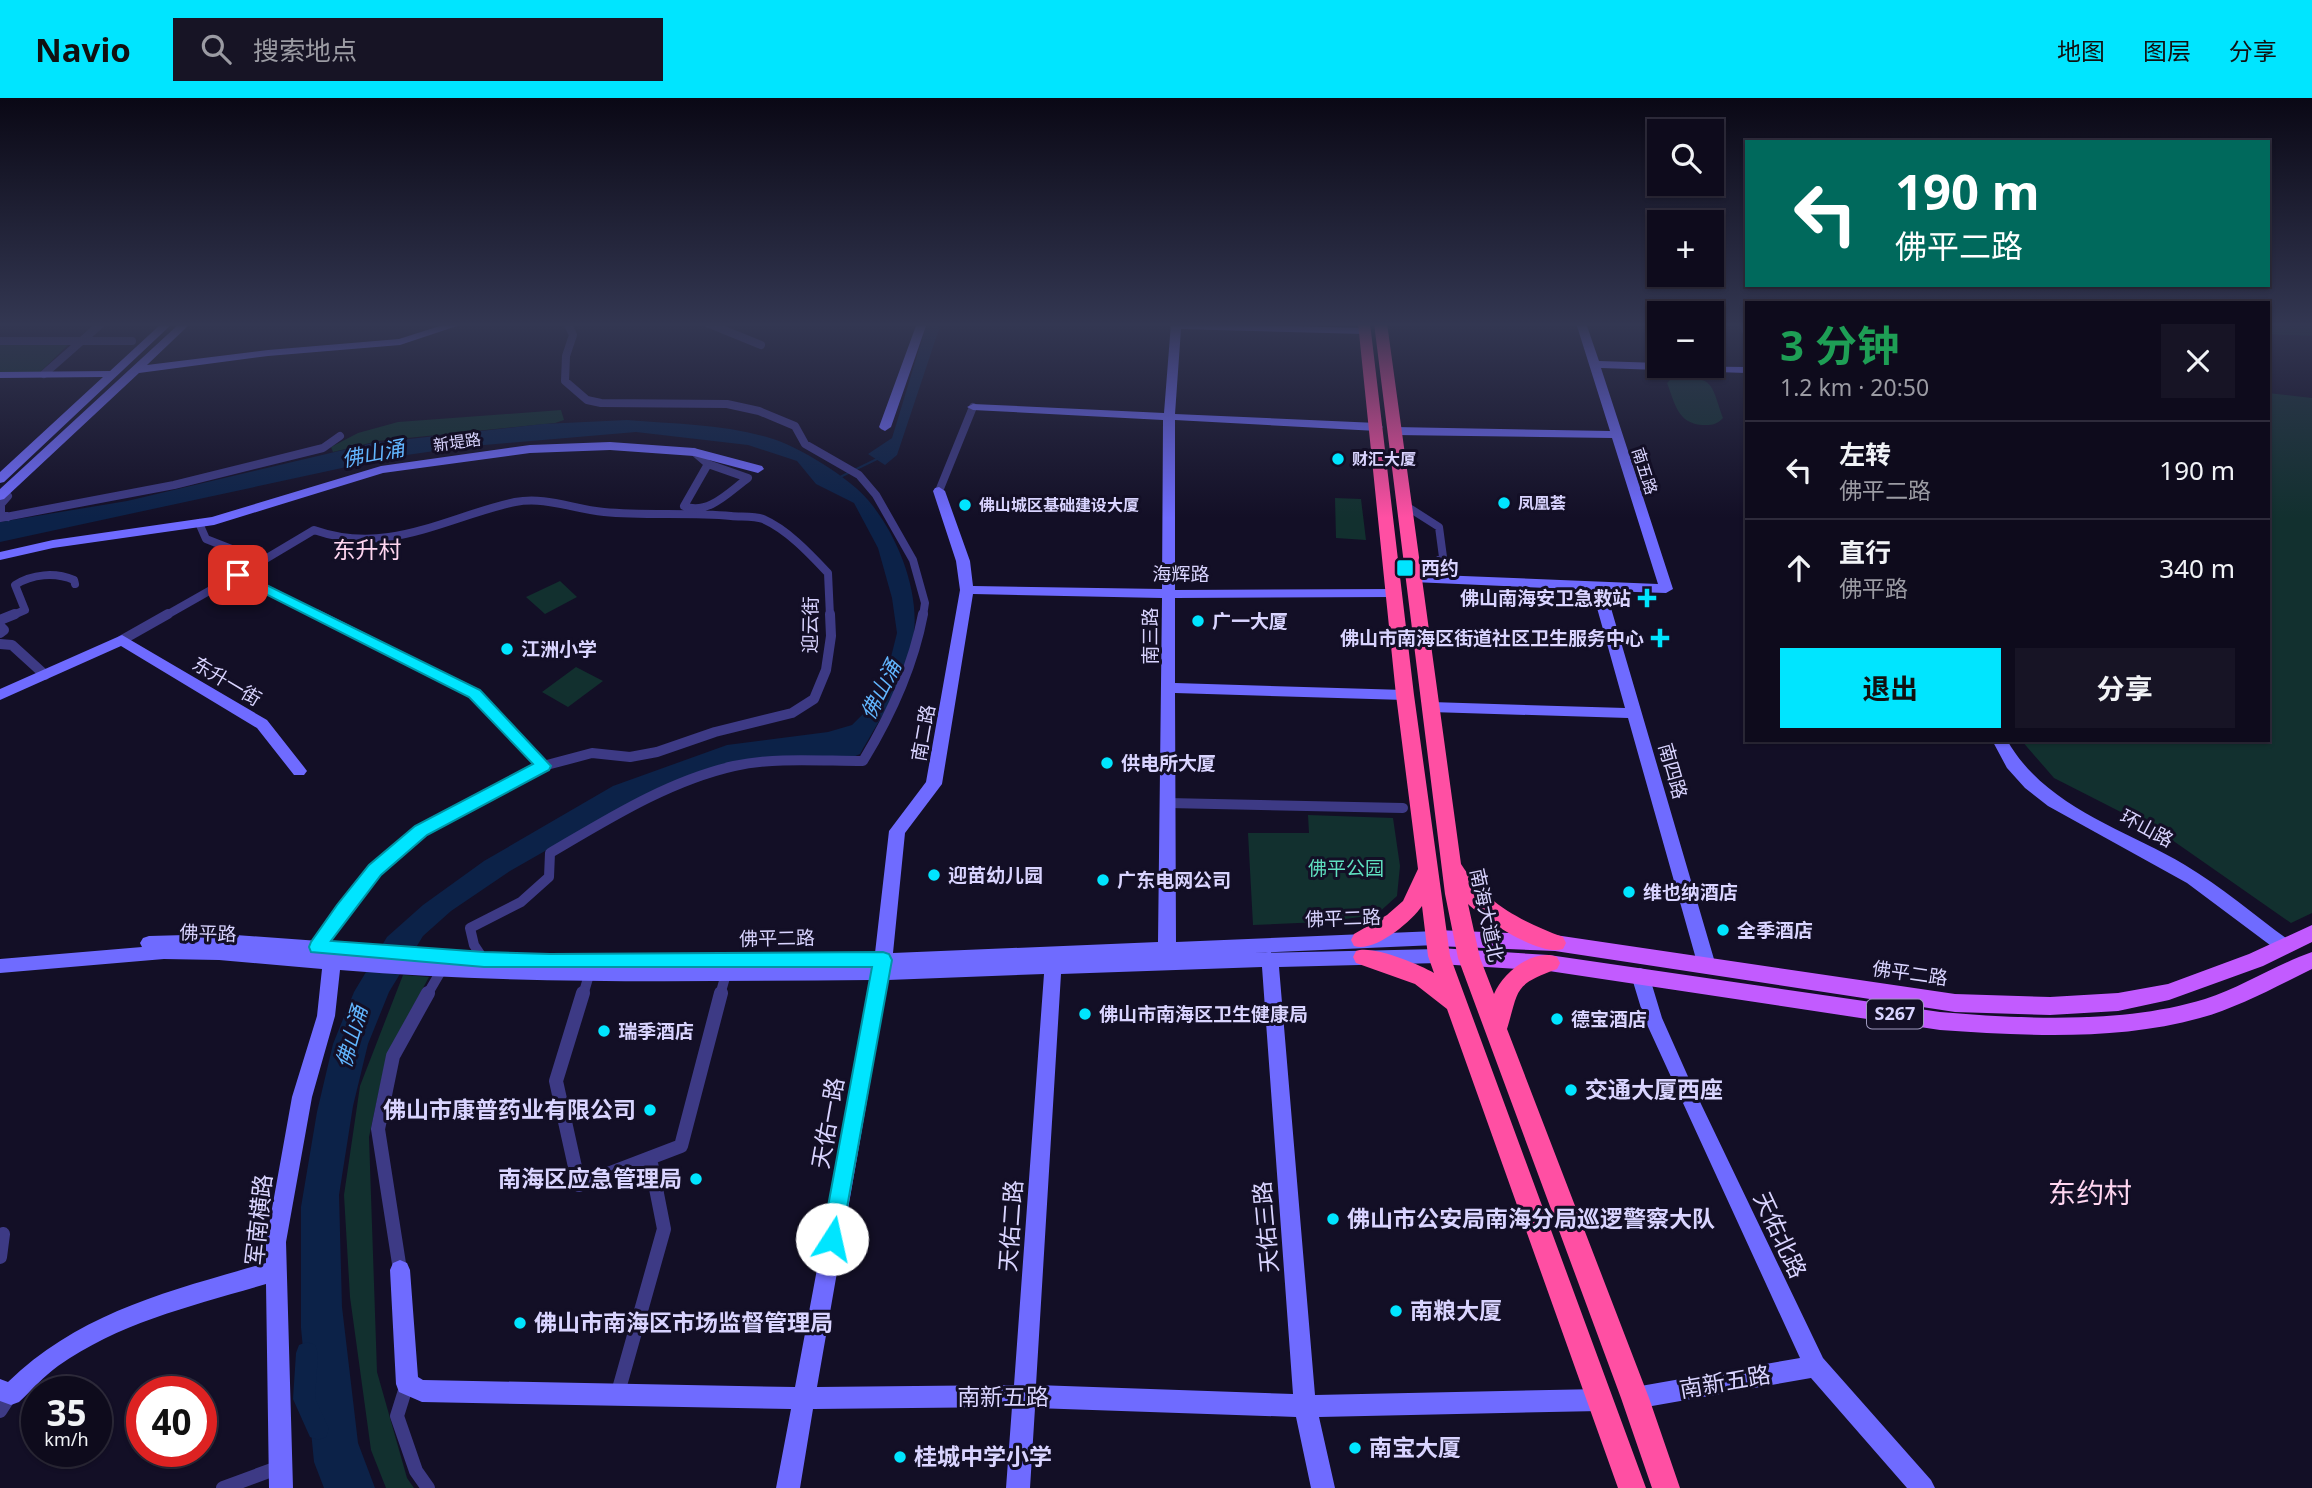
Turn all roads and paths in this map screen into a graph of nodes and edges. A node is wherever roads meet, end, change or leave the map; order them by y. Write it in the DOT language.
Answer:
graph roads {
  1 [pos="97,388"];
  2 [pos="115,388"];
  3 [pos="573,388"];
  4 [pos="899,388"];
  5 [pos="1171,388"];
  6 [pos="1374,388"];
  7 [pos="1384,388"];
  8 [pos="1602,388"];
  9 [pos="973,407"];
  10 [pos="70,412"];
  11 [pos="1169,417"];
  12 [pos="885,427"];
  13 [pos="1377,427"];
  14 [pos="1395,431"];
  15 [pos="1617,435"];
  16 [pos="340,436"];
  17 [pos="694,452"];
  18 [pos="708,464"];
  19 [pos="758,469"];
  20 [pos="0,472"];
  21 [pos="0,479"];
  22 [pos="939,491"];
  23 [pos="3,496"];
  24 [pos="1403,504"];
  25 [pos="4,517"];
  26 [pos="199,523"];
  27 [pos="0,556"];
  28 [pos="262,561"];
  29 [pos="238,575"];
  30 [pos="1413,578"];
  31 [pos="75,584"];
  32 [pos="1598,587"];
  33 [pos="967,590"];
  34 [pos="1395,593"];
  35 [pos="1170,594"];
  36 [pos="0,623"];
  37 [pos="0,633"];
  38 [pos="122,640"];
  39 [pos="0,644"];
  40 [pos="46,675"];
  41 [pos="1169,688"];
  42 [pos="0,695"];
  43 [pos="1405,695"];
  44 [pos="1431,707"];
  45 [pos="1634,713"];
  46 [pos="2001,742"];
  47 [pos="543,766"];
  48 [pos="299,771"];
  49 [pos="1168,803"];
  50 [pos="1403,808"];
  51 [pos="1426,866"];
  52 [pos="1451,866"];
  53 [pos="2312,933"];
  54 [pos="2284,946"];
  55 [pos="1437,947"];
  56 [pos="1167,948"];
  57 [pos="1363,948"];
  58 [pos="1467,949"];
  59 [pos="1552,953"];
  60 [pos="0,955"];
  61 [pos="340,956"];
  62 [pos="484,960"];
  63 [pos="1270,960"];
  64 [pos="2312,960"];
  65 [pos="417,962"];
  66 [pos="0,966"];
  67 [pos="881,966"];
  68 [pos="1707,966"];
  69 [pos="1053,968"];
  70 [pos="441,971"];
  71 [pos="726,974"];
  72 [pos="589,975"];
  73 [pos="1640,975"];
  74 [pos="1461,1012"];
  75 [pos="1497,1032"];
  76 [pos="650,1158"];
  77 [pos="4,1234"];
  78 [pos="0,1257"];
  79 [pos="400,1269"];
  80 [pos="277,1270"];
  81 [pos="1815,1366"];
  82 [pos="407,1384"];
  83 [pos="1024,1396"];
  84 [pos="617,1397"];
  85 [pos="4,1398"];
  86 [pos="804,1398"];
  87 [pos="1635,1398"];
  88 [pos="1600,1400"];
  89 [pos="1305,1406"];
  90 [pos="281,1478"];
  91 [pos="223,1488"];
  92 [pos="428,1488"];
  93 [pos="788,1488"];
  94 [pos="1018,1488"];
  95 [pos="1323,1488"];
  96 [pos="1632,1488"];
  97 [pos="1666,1488"];
  98 [pos="1923,1488"];
  1 -- 10 [label="street"];
  2 -- 23 [label="street"];
  3 -- 62 [label="street"];
  4 -- 12 [label="street"];
  5 -- 11 [label="street, 南三路"];
  6 -- 13 [label="highway"];
  7 -- 14 [label="highway, 南海大道北"];
  8 -- 15 [label="street, 南五路"];
  9 -- 11 [label="street"];
  9 -- 22 [label="street"];
  10 -- 20 [label="street"];
  10 -- 21 [label="street"];
  11 -- 13 [label="street"];
  11 -- 35 [label="street, 南三路"];
  13 -- 34 [label="highway"];
  14 -- 15 [label="street"];
  14 -- 24 [label="highway, 南海大道北"];
  15 -- 32 [label="street, 南五路"];
  16 -- 25 [label="street"];
  17 -- 18 [label="street"];
  17 -- 19 [label="street, 新堤路"];
  17 -- 26 [label="street, 新堤路"];
  18 -- 18 [label="street"];
  22 -- 33 [label="street, 南二路"];
  23 -- 25 [label="street"];
  24 -- 30 [label="highway, 南海大道北"];
  24 -- 30 [label="street"];
  26 -- 27 [label="street, 新堤路"];
  26 -- 28 [label="street"];
  28 -- 29 [label="street, 迎云街"];
  28 -- 47 [label="street, 迎云街"];
  29 -- 38 [label="street, 迎云街"];
  29 -- 47 [label="street"];
  30 -- 32 [label="street"];
  30 -- 44 [label="highway, 南海大道北"];
  31 -- 36 [label="street"];
  32 -- 45 [label="street, 南四路"];
  33 -- 35 [label="street, 海辉路"];
  33 -- 67 [label="street, 南二路"];
  34 -- 35 [label="street, 海辉路"];
  34 -- 43 [label="highway"];
  35 -- 41 [label="street, 南三路"];
  36 -- 37 [label="street"];
  38 -- 40 [label="street"];
  38 -- 48 [label="street, 东升一街"];
  39 -- 40 [label="street"];
  40 -- 42 [label="street"];
  41 -- 43 [label="street"];
  41 -- 49 [label="street, 南三路"];
  43 -- 51 [label="highway"];
  44 -- 45 [label="street"];
  44 -- 52 [label="highway, 南海大道北"];
  45 -- 68 [label="street, 南四路"];
  46 -- 54 [label="street, 环山路"];
  47 -- 61 [label="street, 迎云街"];
  49 -- 50 [label="street"];
  49 -- 56 [label="street, 南三路"];
  51 -- 55 [label="highway"];
  51 -- 57 [label="highway"];
  52 -- 58 [label="highway, 南海大道北"];
  52 -- 59 [label="highway"];
  53 -- 54 [label="main road, 佛平二路"];
  54 -- 68 [label="main road, 佛平二路"];
  55 -- 57 [label="street, 佛平二路"];
  55 -- 58 [label="main road, 佛平二路"];
  55 -- 74 [label="highway"];
  56 -- 57 [label="street, 佛平二路"];
  56 -- 67 [label="street, 佛平二路"];
  57 -- 63 [label="street, 佛平二路"];
  57 -- 74 [label="highway"];
  58 -- 59 [label="main road, 佛平二路 / S267"];
  58 -- 75 [label="highway, 南海大道北"];
  59 -- 68 [label="main road, 佛平二路"];
  59 -- 73 [label="main road, 佛平二路 / S267"];
  59 -- 75 [label="highway"];
  60 -- 61 [label="street, 佛平路"];
  61 -- 65 [label="street, 佛平路"];
  61 -- 66 [label="street, 佛平路"];
  61 -- 80 [label="street, 军南横路"];
  62 -- 65 [label="street, 佛平二路"];
  62 -- 67 [label="street, 佛平二路"];
  63 -- 69 [label="street, 佛平二路"];
  63 -- 89 [label="street, 天佑三路"];
  64 -- 73 [label="main road, 佛平二路 / S267"];
  65 -- 70 [label="street, 佛平二路"];
  67 -- 69 [label="street, 佛平二路"];
  67 -- 71 [label="street, 佛平二路"];
  67 -- 86 [label="street, 天佑一路"];
  69 -- 83 [label="street, 天佑二路"];
  70 -- 72 [label="street, 佛平二路"];
  70 -- 79 [label="street"];
  71 -- 72 [label="street, 佛平二路"];
  71 -- 76 [label="street"];
  72 -- 76 [label="street"];
  73 -- 81 [label="street, 天佑北路"];
  74 -- 88 [label="highway"];
  75 -- 87 [label="highway, 南海大道北"];
  76 -- 84 [label="street"];
  77 -- 78 [label="street"];
  79 -- 82 [label="street"];
  80 -- 85 [label="street"];
  80 -- 90 [label="street, 军南横路"];
  81 -- 87 [label="street, 南新五路"];
  81 -- 98 [label="street, 天佑北路"];
  82 -- 84 [label="street, 南新五路"];
  82 -- 92 [label="street"];
  83 -- 86 [label="street, 南新五路"];
  83 -- 89 [label="street, 南新五路"];
  83 -- 94 [label="street, 天佑二路"];
  84 -- 86 [label="street, 南新五路"];
  86 -- 93 [label="street, 天佑一路"];
  87 -- 97 [label="highway, 南海大道北"];
  88 -- 89 [label="street, 南新五路"];
  88 -- 96 [label="highway"];
  89 -- 95 [label="street, 天佑三路"];
  90 -- 91 [label="street"];
}
